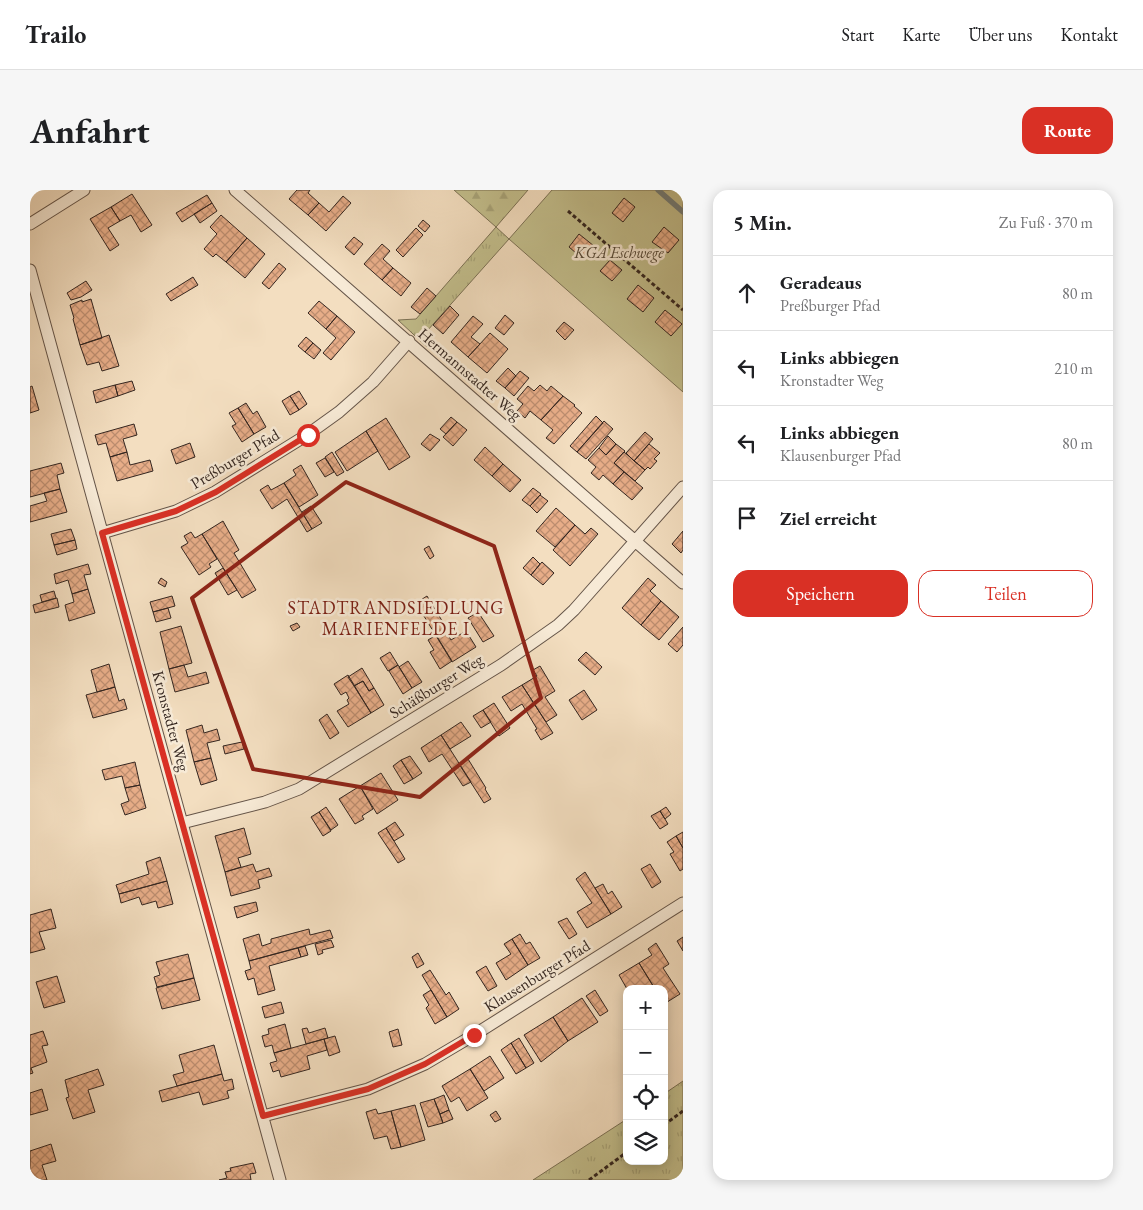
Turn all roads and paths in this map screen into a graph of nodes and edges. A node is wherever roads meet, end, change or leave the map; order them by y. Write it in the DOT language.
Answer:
graph roads {
  1 [pos="84,190"];
  2 [pos="235,190"];
  3 [pos="568,211"];
  4 [pos="30,224"];
  5 [pos="30,270"];
  6 [pos="683,310"];
  7 [pos="409,342"];
  8 [pos="683,487"];
  9 [pos="102,533"];
  10 [pos="635,541"];
  11 [pos="683,583"];
  12 [pos="182,823"];
  13 [pos="683,903"];
  14 [pos="683,1111"];
  15 [pos="263,1116"];
  16 [pos="668,1122"];
  17 [pos="623,1155"];
  18 [pos="280,1180"];
  19 [pos="589,1180"];
  1 -- 4 [label="lane"];
  2 -- 7 [label="lane, Hermannstadter Weg"];
  3 -- 6 [label="path"];
  5 -- 9 [label="lane, Kronstadter Weg"];
  7 -- 9 [label="lane, Preßburger Pfad"];
  7 -- 10 [label="lane, Hermannstadter Weg"];
  8 -- 10 [label="lane, Schäßburger Weg"];
  9 -- 12 [label="lane, Kronstadter Weg"];
  10 -- 11 [label="lane, Hermannstadter Weg"];
  10 -- 12 [label="lane, Schäßburger Weg"];
  12 -- 15 [label="lane, Kronstadter Weg"];
  13 -- 15 [label="lane, Klausenburger Pfad"];
  14 -- 16 [label="path"];
  15 -- 18 [label="lane, Kronstadter Weg"];
  17 -- 19 [label="path"];
}
